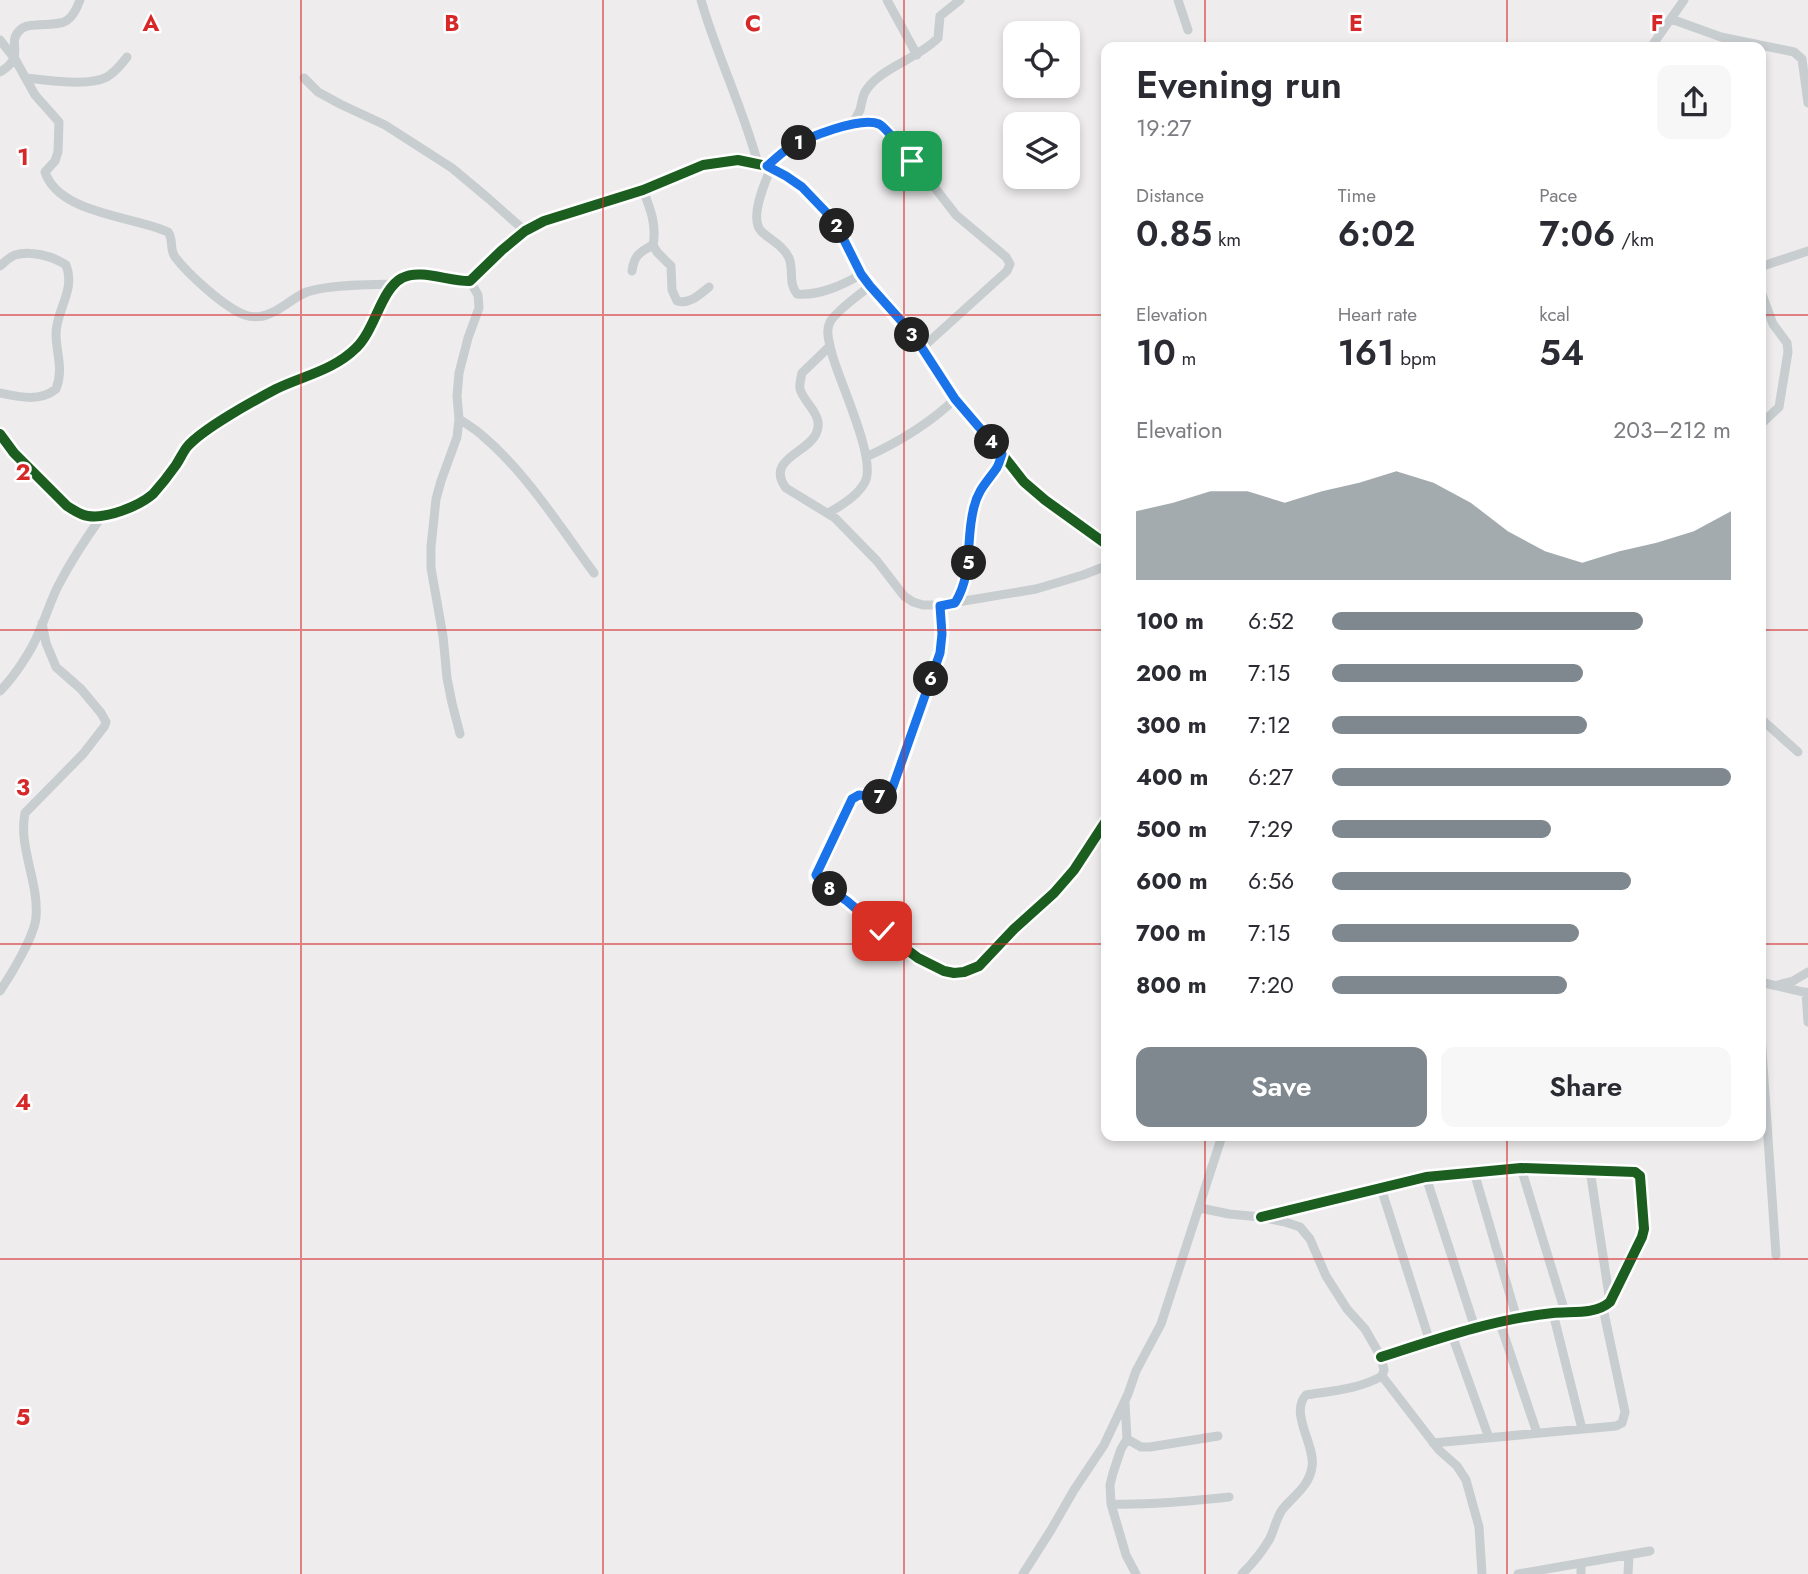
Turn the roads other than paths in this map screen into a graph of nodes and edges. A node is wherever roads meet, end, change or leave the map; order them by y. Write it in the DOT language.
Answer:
graph roads {
  1 [pos="80,0"];
  2 [pos="701,0"];
  3 [pos="887,0"];
  4 [pos="960,0"];
  5 [pos="1178,0"];
  6 [pos="1684,0"];
  7 [pos="1671,19"];
  8 [pos="1188,30"];
  9 [pos="0,40"];
  10 [pos="1655,42"];
  11 [pos="1743,42"];
  12 [pos="1766,46"];
  13 [pos="917,55"];
  14 [pos="127,57"];
  15 [pos="15,59"];
  16 [pos="0,72"];
  17 [pos="26,78"];
  18 [pos="304,78"];
  19 [pos="1808,103"];
  20 [pos="852,125"];
  21 [pos="765,166"];
  22 [pos="643,190"];
  23 [pos="525,232"];
  24 [pos="653,245"];
  25 [pos="1808,251"];
  26 [pos="1766,265"];
  27 [pos="0,266"];
  28 [pos="632,271"];
  29 [pos="861,274"];
  30 [pos="470,281"];
  31 [pos="394,284"];
  32 [pos="709,286"];
  33 [pos="870,286"];
  34 [pos="1766,305"];
  35 [pos="830,346"];
  36 [pos="922,348"];
  37 [pos="0,393"];
  38 [pos="955,399"];
  39 [pos="459,419"];
  40 [pos="1766,419"];
  41 [pos="0,434"];
  42 [pos="1002,454"];
  43 [pos="866,457"];
  44 [pos="828,513"];
  45 [pos="102,516"];
  46 [pos="1101,540"];
  47 [pos="1101,568"];
  48 [pos="594,573"];
  49 [pos="955,603"];
  50 [pos="940,606"];
  51 [pos="42,623"];
  52 [pos="0,691"];
  53 [pos="1766,723"];
  54 [pos="460,734"];
  55 [pos="1798,752"];
  56 [pos="1101,829"];
  57 [pos="1808,972"];
  58 [pos="1766,984"];
  59 [pos="1775,986"];
  60 [pos="0,991"];
  61 [pos="1807,993"];
  62 [pos="1808,1022"];
  63 [pos="1766,1109"];
  64 [pos="1220,1141"];
  65 [pos="1521,1168"];
  66 [pos="1590,1170"];
  67 [pos="1474,1172"];
  68 [pos="1426,1177"];
  69 [pos="1381,1188"];
  70 [pos="1200,1208"];
  71 [pos="1261,1217"];
  72 [pos="1776,1255"];
  73 [pos="1606,1305"];
  74 [pos="1565,1312"];
  75 [pos="1553,1313"];
  76 [pos="1517,1319"];
  77 [pos="1500,1323"];
  78 [pos="1475,1328"];
  79 [pos="1452,1335"];
  80 [pos="1430,1342"];
  81 [pos="1381,1357"];
  82 [pos="1382,1376"];
  83 [pos="1125,1401"];
  84 [pos="1582,1429"];
  85 [pos="1537,1433"];
  86 [pos="1219,1436"];
  87 [pos="1489,1438"];
  88 [pos="1127,1439"];
  89 [pos="1433,1443"];
  90 [pos="1229,1497"];
  91 [pos="1111,1504"];
  92 [pos="1650,1551"];
  93 [pos="1629,1555"];
  94 [pos="1581,1563"];
  95 [pos="1531,1573"];
  96 [pos="1023,1574"];
  97 [pos="1136,1574"];
  98 [pos="1242,1574"];
  99 [pos="1482,1574"];
  100 [pos="1518,1574"];
  101 [pos="1581,1574"];
  102 [pos="1628,1574"];
  1 -- 15 [label="street"];
  2 -- 21 [label="street"];
  3 -- 13 [label="street"];
  4 -- 13 [label="street"];
  5 -- 8 [label="street"];
  6 -- 7 [label="street"];
  7 -- 10 [label="street"];
  7 -- 11 [label="street"];
  9 -- 15 [label="street"];
  12 -- 19 [label="street"];
  13 -- 20 [label="street"];
  14 -- 17 [label="street"];
  15 -- 16 [label="street"];
  15 -- 17 [label="street"];
  17 -- 31 [label="street"];
  18 -- 23 [label="street"];
  20 -- 21 [label="street"];
  20 -- 36 [label="street"];
  21 -- 22 [label="street"];
  21 -- 29 [label="street"];
  21 -- 29 [label="street"];
  22 -- 23 [label="street"];
  22 -- 24 [label="street"];
  23 -- 30 [label="street"];
  24 -- 28 [label="street"];
  24 -- 32 [label="street"];
  25 -- 26 [label="street"];
  27 -- 37 [label="street"];
  29 -- 33 [label="street"];
  30 -- 31 [label="street"];
  30 -- 39 [label="street"];
  31 -- 45 [label="street"];
  33 -- 35 [label="street"];
  33 -- 36 [label="street"];
  34 -- 40 [label="street"];
  35 -- 43 [label="street"];
  35 -- 44 [label="street"];
  36 -- 38 [label="street"];
  38 -- 42 [label="street"];
  38 -- 43 [label="street"];
  39 -- 48 [label="street"];
  39 -- 54 [label="street"];
  41 -- 45 [label="street"];
  42 -- 46 [label="street"];
  42 -- 49 [label="street"];
  43 -- 44 [label="street"];
  44 -- 50 [label="street"];
  45 -- 51 [label="street"];
  47 -- 49 [label="street"];
  49 -- 50 [label="street"];
  50 -- 56 [label="street"];
  51 -- 52 [label="street"];
  51 -- 60 [label="street"];
  53 -- 55 [label="street"];
  57 -- 59 [label="street"];
  58 -- 59 [label="street"];
  59 -- 61 [label="street"];
  61 -- 62 [label="street"];
  63 -- 72 [label="street"];
  64 -- 70 [label="street"];
  65 -- 66 [label="street"];
  65 -- 67 [label="street"];
  65 -- 74 [label="street"];
  66 -- 73 [label="street"];
  66 -- 73 [label="street"];
  67 -- 68 [label="street"];
  67 -- 76 [label="street"];
  68 -- 69 [label="street"];
  68 -- 78 [label="street"];
  69 -- 71 [label="street"];
  69 -- 80 [label="street"];
  70 -- 71 [label="street"];
  70 -- 83 [label="street"];
  71 -- 81 [label="street"];
  73 -- 74 [label="street"];
  73 -- 84 [label="street"];
  74 -- 75 [label="street"];
  75 -- 76 [label="street"];
  75 -- 84 [label="street"];
  76 -- 77 [label="street"];
  77 -- 78 [label="street"];
  77 -- 85 [label="street"];
  78 -- 79 [label="street"];
  79 -- 80 [label="street"];
  79 -- 87 [label="street"];
  80 -- 81 [label="street"];
  81 -- 82 [label="street"];
  82 -- 89 [label="street"];
  82 -- 98 [label="street"];
  83 -- 88 [label="street"];
  83 -- 96 [label="street"];
  84 -- 85 [label="street"];
  85 -- 87 [label="street"];
  86 -- 88 [label="street"];
  87 -- 89 [label="street"];
  88 -- 91 [label="street"];
  89 -- 99 [label="street"];
  90 -- 91 [label="street"];
  91 -- 97 [label="street"];
  92 -- 93 [label="street"];
  93 -- 94 [label="street"];
  93 -- 102 [label="street"];
  94 -- 95 [label="street"];
  94 -- 101 [label="street"];
  95 -- 100 [label="street"];
}
